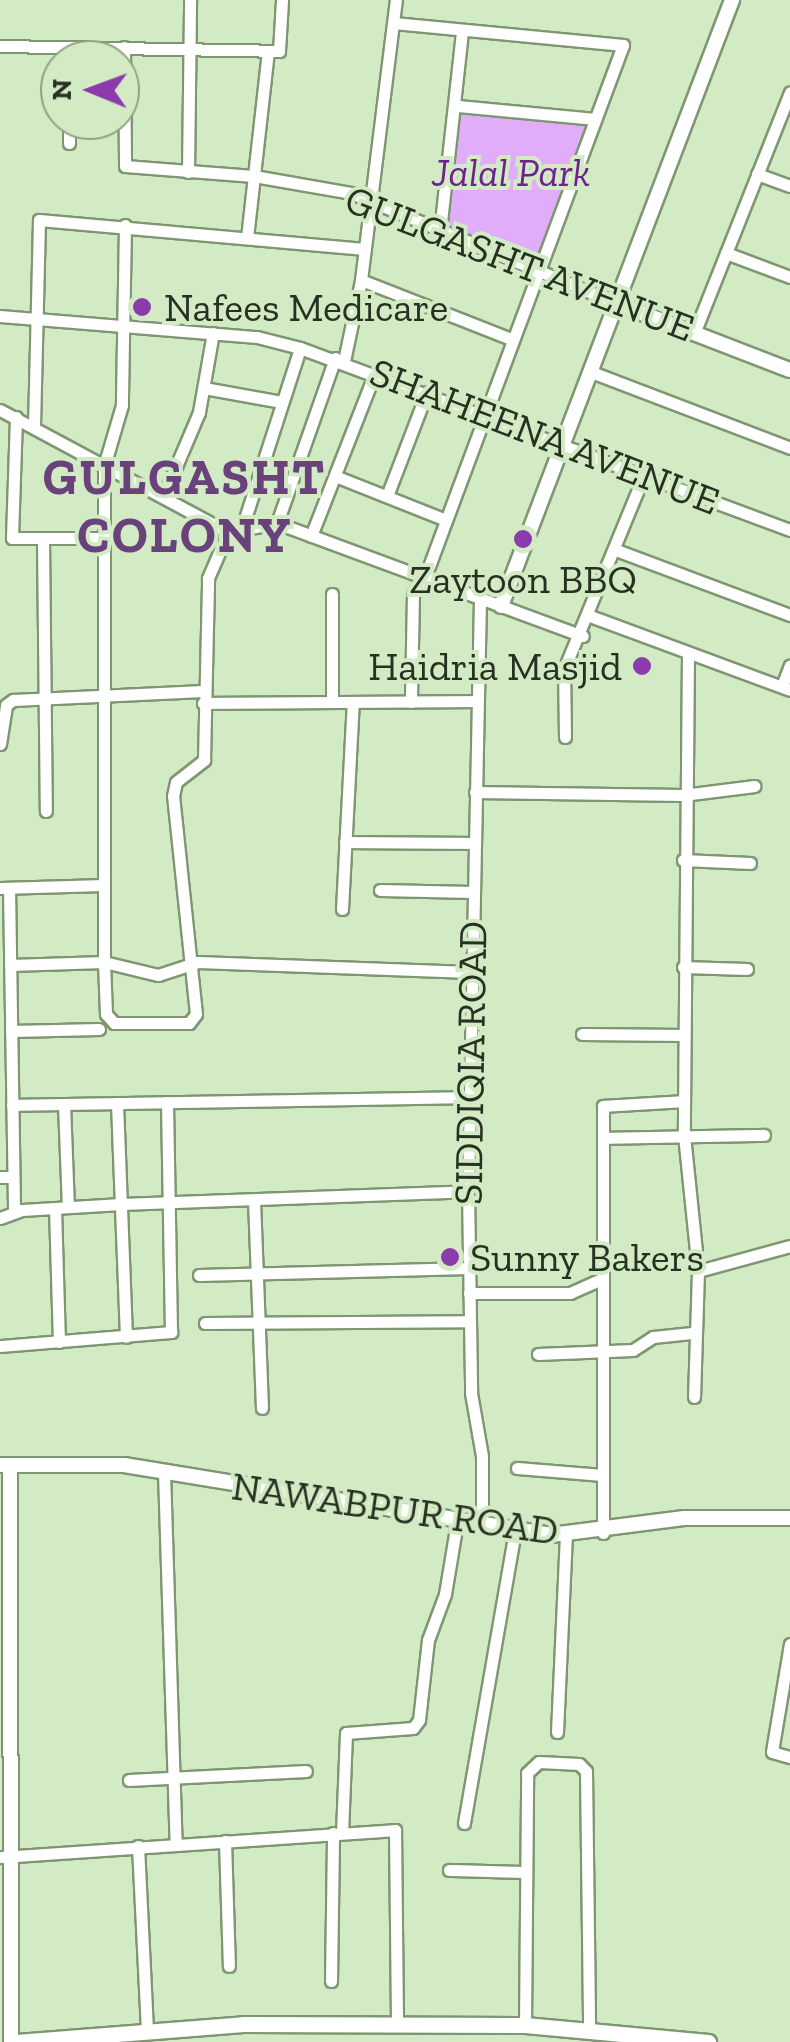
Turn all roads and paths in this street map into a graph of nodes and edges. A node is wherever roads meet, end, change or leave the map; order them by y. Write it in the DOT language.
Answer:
graph roads {
  1 [pos="190,0"];
  2 [pos="282,0"];
  3 [pos="396,0"];
  4 [pos="732,0"];
  5 [pos="394,23"];
  6 [pos="462,32"];
  7 [pos="0,46"];
  8 [pos="140,47"];
  9 [pos="189,47"];
  10 [pos="40,50"];
  11 [pos="268,50"];
  12 [pos="790,92"];
  13 [pos="458,106"];
  14 [pos="596,119"];
  15 [pos="70,140"];
  16 [pos="125,140"];
  17 [pos="70,144"];
  18 [pos="188,172"];
  19 [pos="758,174"];
  20 [pos="254,176"];
  21 [pos="790,186"];
  22 [pos="372,202"];
  23 [pos="126,225"];
  24 [pos="440,232"];
  25 [pos="247,238"];
  26 [pos="365,249"];
  27 [pos="726,254"];
  28 [pos="538,272"];
  29 [pos="790,278"];
  30 [pos="361,280"];
  31 [pos="616,303"];
  32 [pos="0,316"];
  33 [pos="34,318"];
  34 [pos="124,326"];
  35 [pos="695,331"];
  36 [pos="212,334"];
  37 [pos="513,340"];
  38 [pos="300,348"];
  39 [pos="340,360"];
  40 [pos="790,370"];
  41 [pos="375,373"];
  42 [pos="594,373"];
  43 [pos="204,388"];
  44 [pos="427,392"];
  45 [pos="282,402"];
  46 [pos="0,410"];
  47 [pos="486,414"];
  48 [pos="16,418"];
  49 [pos="34,426"];
  50 [pos="566,446"];
  51 [pos="790,448"];
  52 [pos="104,466"];
  53 [pos="645,472"];
  54 [pos="334,476"];
  55 [pos="387,496"];
  56 [pos="163,498"];
  57 [pos="446,520"];
  58 [pos="277,523"];
  59 [pos="790,530"];
  60 [pos="234,532"];
  61 [pos="311,536"];
  62 [pos="104,538"];
  63 [pos="43,539"];
  64 [pos="616,550"];
  65 [pos="425,578"];
  66 [pos="332,594"];
  67 [pos="480,599"];
  68 [pos="501,606"];
  69 [pos="790,615"];
  70 [pos="590,616"];
  71 [pos="582,636"];
  72 [pos="688,654"];
  73 [pos="790,665"];
  74 [pos="786,688"];
  75 [pos="102,694"];
  76 [pos="203,697"];
  77 [pos="45,699"];
  78 [pos="477,701"];
  79 [pos="332,702"];
  80 [pos="353,702"];
  81 [pos="412,702"];
  82 [pos="565,738"];
  83 [pos="0,744"];
  84 [pos="754,786"];
  85 [pos="475,792"];
  86 [pos="683,795"];
  87 [pos="46,811"];
  88 [pos="345,842"];
  89 [pos="473,843"];
  90 [pos="683,860"];
  91 [pos="750,863"];
  92 [pos="104,885"];
  93 [pos="4,888"];
  94 [pos="380,890"];
  95 [pos="472,892"];
  96 [pos="342,910"];
  97 [pos="5,945"];
  98 [pos="104,962"];
  99 [pos="10,965"];
  100 [pos="187,967"];
  101 [pos="684,967"];
  102 [pos="747,969"];
  103 [pos="470,972"];
  104 [pos="7,1023"];
  105 [pos="99,1029"];
  106 [pos="582,1034"];
  107 [pos="684,1035"];
  108 [pos="6,1082"];
  109 [pos="468,1097"];
  110 [pos="167,1102"];
  111 [pos="684,1102"];
  112 [pos="117,1103"];
  113 [pos="64,1104"];
  114 [pos="12,1105"];
  115 [pos="684,1135"];
  116 [pos="764,1135"];
  117 [pos="603,1138"];
  118 [pos="468,1191"];
  119 [pos="254,1200"];
  120 [pos="170,1202"];
  121 [pos="121,1204"];
  122 [pos="62,1207"];
  123 [pos="14,1211"];
  124 [pos="0,1218"];
  125 [pos="790,1246"];
  126 [pos="469,1268"];
  127 [pos="698,1272"];
  128 [pos="257,1273"];
  129 [pos="198,1274"];
  130 [pos="603,1278"];
  131 [pos="469,1293"];
  132 [pos="470,1320"];
  133 [pos="259,1322"];
  134 [pos="206,1324"];
  135 [pos="692,1333"];
  136 [pos="126,1338"];
  137 [pos="59,1342"];
  138 [pos="0,1346"];
  139 [pos="603,1352"];
  140 [pos="538,1354"];
  141 [pos="694,1397"];
  142 [pos="262,1408"];
  143 [pos="5,1465"];
  144 [pos="516,1468"];
  145 [pos="164,1472"];
  146 [pos="602,1474"];
  147 [pos="5,1515"];
  148 [pos="790,1518"];
  149 [pos="456,1522"];
  150 [pos="482,1526"];
  151 [pos="515,1531"];
  152 [pos="602,1533"];
  153 [pos="566,1536"];
  154 [pos="5,1588"];
  155 [pos="790,1644"];
  156 [pos="5,1726"];
  157 [pos="557,1732"];
  158 [pos="790,1757"];
  159 [pos="306,1771"];
  160 [pos="174,1778"];
  161 [pos="130,1780"];
  162 [pos="5,1800"];
  163 [pos="464,1823"];
  164 [pos="338,1833"];
  165 [pos="224,1840"];
  166 [pos="176,1844"];
  167 [pos="138,1846"];
  168 [pos="5,1858"];
  169 [pos="449,1870"];
  170 [pos="526,1872"];
  171 [pos="228,1966"];
  172 [pos="331,1980"];
  173 [pos="526,2025"];
  174 [pos="397,2026"];
  175 [pos="147,2029"];
  176 [pos="589,2029"];
  177 [pos="109,2037"];
  178 [pos="670,2040"];
  179 [pos="14,2042"];
  180 [pos="708,2042"];
  1 -- 9 [label="street"];
  2 -- 11 [label="street"];
  3 -- 5 [label="street"];
  4 -- 31 [label="street"];
  5 -- 6 [label="street"];
  5 -- 22 [label="street"];
  6 -- 13 [label="street"];
  6 -- 14 [label="street"];
  7 -- 10 [label="street"];
  8 -- 9 [label="street"];
  9 -- 11 [label="street"];
  9 -- 18 [label="street"];
  11 -- 20 [label="street"];
  12 -- 19 [label="street"];
  13 -- 14 [label="street"];
  13 -- 24 [label="street"];
  14 -- 28 [label="street"];
  15 -- 17 [label="street"];
  16 -- 18 [label="street, GULGASHT AVENUE"];
  18 -- 20 [label="street, GULGASHT AVENUE"];
  19 -- 21 [label="street"];
  19 -- 27 [label="street"];
  20 -- 22 [label="street, GULGASHT AVENUE"];
  20 -- 25 [label="street"];
  22 -- 24 [label="street, GULGASHT AVENUE"];
  22 -- 26 [label="street"];
  23 -- 25 [label="street"];
  23 -- 33 [label="street"];
  23 -- 34 [label="street"];
  24 -- 28 [label="street, GULGASHT AVENUE"];
  25 -- 26 [label="street"];
  26 -- 30 [label="street"];
  27 -- 29 [label="street"];
  27 -- 35 [label="street"];
  28 -- 31 [label="street, GULGASHT AVENUE"];
  28 -- 37 [label="street"];
  30 -- 37 [label="street"];
  30 -- 39 [label="street"];
  31 -- 35 [label="street, GULGASHT AVENUE"];
  31 -- 42 [label="street"];
  32 -- 33 [label="street, SHAHEENA AVENUE"];
  33 -- 34 [label="street, SHAHEENA AVENUE"];
  33 -- 49 [label="street"];
  34 -- 36 [label="street, SHAHEENA AVENUE"];
  34 -- 52 [label="street"];
  35 -- 40 [label="street, GULGASHT AVENUE"];
  36 -- 38 [label="street, SHAHEENA AVENUE"];
  36 -- 43 [label="street"];
  37 -- 47 [label="street"];
  38 -- 39 [label="street, SHAHEENA AVENUE"];
  38 -- 45 [label="street"];
  39 -- 41 [label="street, SHAHEENA AVENUE"];
  39 -- 58 [label="street"];
  41 -- 44 [label="street, SHAHEENA AVENUE"];
  41 -- 54 [label="street"];
  42 -- 50 [label="street"];
  42 -- 51 [label="street"];
  43 -- 45 [label="street"];
  43 -- 56 [label="street"];
  44 -- 47 [label="street, SHAHEENA AVENUE"];
  44 -- 55 [label="street"];
  45 -- 60 [label="street"];
  46 -- 48 [label="street"];
  47 -- 50 [label="street, SHAHEENA AVENUE"];
  47 -- 57 [label="street"];
  48 -- 49 [label="street"];
  48 -- 63 [label="street"];
  49 -- 52 [label="street"];
  50 -- 53 [label="street, SHAHEENA AVENUE"];
  50 -- 68 [label="street"];
  52 -- 56 [label="street"];
  52 -- 62 [label="street"];
  53 -- 59 [label="street, SHAHEENA AVENUE"];
  53 -- 64 [label="street"];
  54 -- 55 [label="street"];
  54 -- 61 [label="street"];
  55 -- 57 [label="street"];
  56 -- 60 [label="street"];
  57 -- 65 [label="street"];
  58 -- 60 [label="street"];
  58 -- 61 [label="street"];
  60 -- 76 [label="street"];
  61 -- 65 [label="street"];
  62 -- 63 [label="street"];
  62 -- 75 [label="street"];
  63 -- 77 [label="street"];
  64 -- 69 [label="street"];
  64 -- 70 [label="street"];
  65 -- 67 [label="street"];
  65 -- 81 [label="street"];
  66 -- 79 [label="street"];
  67 -- 68 [label="street"];
  67 -- 78 [label="street, SIDDIQIA ROAD"];
  68 -- 71 [label="street"];
  70 -- 71 [label="street"];
  70 -- 72 [label="street"];
  71 -- 82 [label="street"];
  72 -- 74 [label="street"];
  72 -- 86 [label="street"];
  73 -- 74 [label="street"];
  75 -- 76 [label="street"];
  75 -- 77 [label="street"];
  75 -- 92 [label="street"];
  76 -- 79 [label="street"];
  76 -- 100 [label="street"];
  77 -- 83 [label="street"];
  77 -- 87 [label="street"];
  78 -- 81 [label="street"];
  78 -- 85 [label="street, SIDDIQIA ROAD"];
  79 -- 80 [label="street"];
  80 -- 81 [label="street"];
  80 -- 88 [label="street"];
  84 -- 86 [label="street"];
  85 -- 86 [label="street"];
  85 -- 89 [label="street, SIDDIQIA ROAD"];
  86 -- 90 [label="street"];
  88 -- 89 [label="street"];
  88 -- 96 [label="street"];
  89 -- 95 [label="street, SIDDIQIA ROAD"];
  90 -- 91 [label="street"];
  90 -- 101 [label="street"];
  92 -- 93 [label="street"];
  92 -- 98 [label="street"];
  93 -- 97 [label="street"];
  94 -- 95 [label="street"];
  95 -- 103 [label="street, SIDDIQIA ROAD"];
  97 -- 99 [label="street"];
  98 -- 99 [label="street"];
  98 -- 100 [label="street"];
  98 -- 100 [label="street"];
  99 -- 104 [label="street"];
  100 -- 103 [label="street"];
  101 -- 102 [label="street"];
  101 -- 107 [label="street"];
  103 -- 109 [label="street, SIDDIQIA ROAD"];
  104 -- 105 [label="street"];
  104 -- 108 [label="street"];
  106 -- 107 [label="street"];
  107 -- 111 [label="street"];
  108 -- 114 [label="street"];
  109 -- 110 [label="street"];
  109 -- 118 [label="street, SIDDIQIA ROAD"];
  110 -- 112 [label="street"];
  110 -- 120 [label="street"];
  111 -- 115 [label="street"];
  111 -- 117 [label="street"];
  112 -- 113 [label="street"];
  112 -- 121 [label="street"];
  113 -- 114 [label="street"];
  113 -- 122 [label="street"];
  114 -- 123 [label="street"];
  115 -- 116 [label="street"];
  115 -- 117 [label="street"];
  115 -- 127 [label="street"];
  117 -- 130 [label="street"];
  118 -- 119 [label="street"];
  118 -- 126 [label="street, SIDDIQIA ROAD"];
  119 -- 120 [label="street"];
  119 -- 128 [label="street"];
  120 -- 121 [label="street"];
  120 -- 136 [label="street"];
  121 -- 122 [label="street"];
  121 -- 136 [label="street"];
  122 -- 123 [label="street"];
  122 -- 137 [label="street"];
  123 -- 124 [label="street"];
  125 -- 127 [label="street"];
  126 -- 128 [label="street"];
  126 -- 131 [label="street, SIDDIQIA ROAD"];
  127 -- 135 [label="street"];
  128 -- 129 [label="street"];
  128 -- 133 [label="street"];
  130 -- 131 [label="street"];
  130 -- 139 [label="street"];
  131 -- 132 [label="street, SIDDIQIA ROAD"];
  132 -- 133 [label="street"];
  132 -- 150 [label="street, SIDDIQIA ROAD"];
  133 -- 134 [label="street"];
  133 -- 142 [label="street"];
  135 -- 139 [label="street"];
  135 -- 141 [label="street"];
  136 -- 137 [label="street"];
  137 -- 138 [label="street"];
  139 -- 140 [label="street"];
  139 -- 146 [label="street"];
  143 -- 145 [label="street, NAWABPUR ROAD"];
  143 -- 147 [label="street"];
  144 -- 146 [label="street"];
  145 -- 149 [label="street, NAWABPUR ROAD"];
  145 -- 160 [label="street"];
  146 -- 152 [label="street"];
  147 -- 154 [label="street"];
  148 -- 152 [label="street, NAWABPUR ROAD"];
  149 -- 150 [label="street, NAWABPUR ROAD"];
  149 -- 164 [label="street"];
  150 -- 151 [label="street, NAWABPUR ROAD"];
  151 -- 153 [label="street, NAWABPUR ROAD"];
  151 -- 163 [label="street"];
  152 -- 153 [label="street, NAWABPUR ROAD"];
  153 -- 157 [label="street"];
  154 -- 156 [label="street"];
  155 -- 158 [label="street"];
  156 -- 162 [label="street"];
  159 -- 160 [label="street"];
  160 -- 161 [label="street"];
  160 -- 166 [label="street"];
  162 -- 168 [label="street"];
  164 -- 165 [label="street"];
  164 -- 172 [label="street"];
  164 -- 174 [label="street"];
  165 -- 166 [label="street"];
  165 -- 171 [label="street"];
  166 -- 167 [label="street"];
  167 -- 168 [label="street"];
  167 -- 175 [label="street"];
  168 -- 179 [label="street"];
  169 -- 170 [label="street"];
  170 -- 173 [label="street"];
  170 -- 176 [label="street"];
  173 -- 174 [label="main road"];
  173 -- 176 [label="main road"];
  174 -- 175 [label="main road"];
  175 -- 177 [label="main road"];
  176 -- 178 [label="main road"];
  177 -- 179 [label="main road"];
  178 -- 180 [label="main road"];
}
